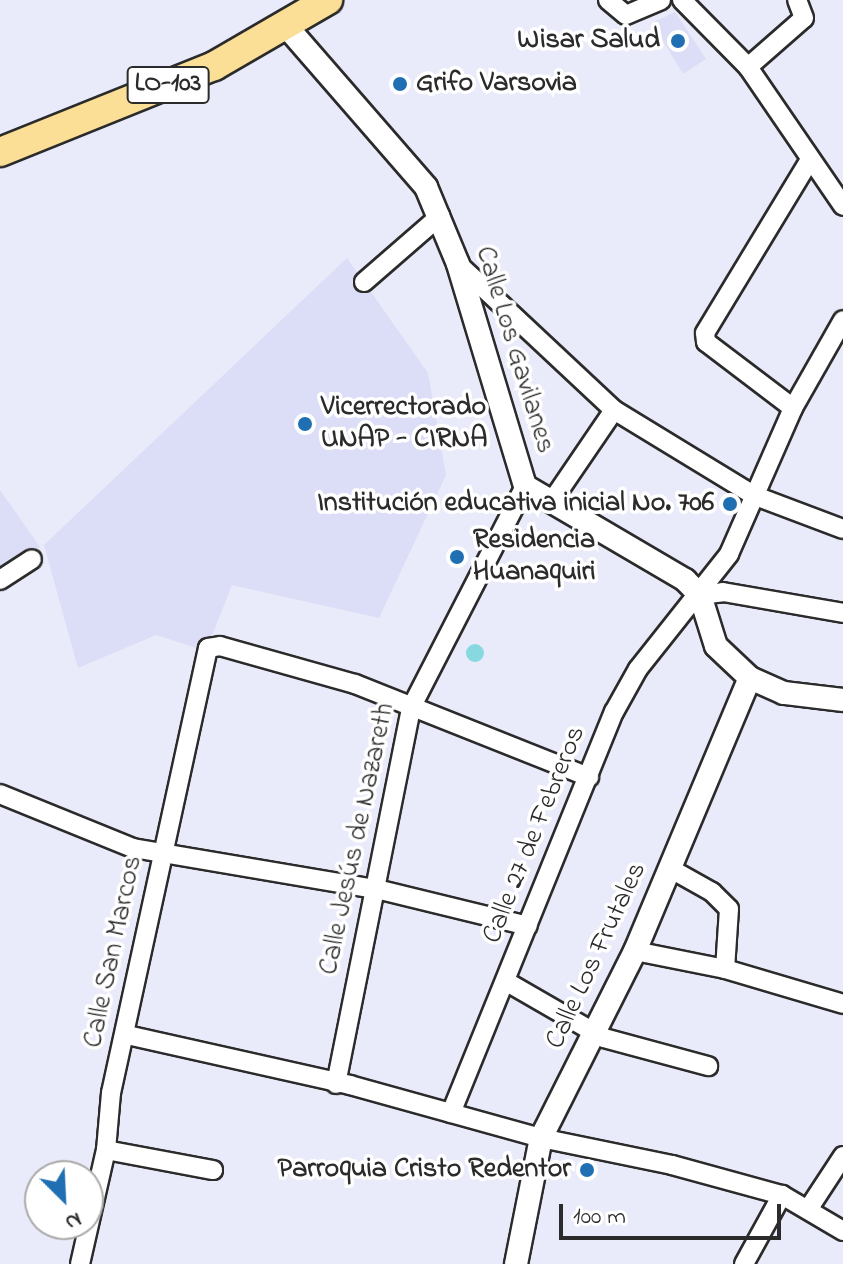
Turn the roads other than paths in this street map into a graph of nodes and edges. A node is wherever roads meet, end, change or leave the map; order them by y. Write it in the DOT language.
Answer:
graph roads {
  1 [pos="328,0"];
  2 [pos="608,0"];
  3 [pos="661,0"];
  4 [pos="682,0"];
  5 [pos="797,0"];
  6 [pos="287,27"];
  7 [pos="748,67"];
  8 [pos="0,152"];
  9 [pos="809,161"];
  10 [pos="842,204"];
  11 [pos="440,216"];
  12 [pos="458,264"];
  13 [pos="364,282"];
  14 [pos="843,320"];
  15 [pos="793,408"];
  16 [pos="614,410"];
  17 [pos="525,486"];
  18 [pos="753,495"];
  19 [pos="552,501"];
  20 [pos="843,529"];
  21 [pos="32,559"];
  22 [pos="0,580"];
  23 [pos="700,595"];
  24 [pos="843,613"];
  25 [pos="750,678"];
  26 [pos="843,700"];
  27 [pos="411,708"];
  28 [pos="589,777"];
  29 [pos="0,794"];
  30 [pos="163,853"];
  31 [pos="671,869"];
  32 [pos="376,889"];
  33 [pos="528,926"];
  34 [pos="635,951"];
  35 [pos="725,969"];
  36 [pos="507,982"];
  37 [pos="843,1004"];
  38 [pos="596,1033"];
  39 [pos="127,1035"];
  40 [pos="708,1066"];
  41 [pos="336,1084"];
  42 [pos="451,1113"];
  43 [pos="541,1138"];
  44 [pos="106,1150"];
  45 [pos="843,1156"];
  46 [pos="213,1170"];
  47 [pos="782,1195"];
  48 [pos="809,1208"];
  49 [pos="843,1231"];
  50 [pos="80,1264"];
  51 [pos="516,1264"];
  52 [pos="744,1264"];
  1 -- 6 [label="main road, LO-103"];
  2 -- 3 [label="street"];
  4 -- 7 [label="street"];
  5 -- 7 [label="street"];
  6 -- 8 [label="main road, LO-103"];
  6 -- 11 [label="street, Calle Los Gavilanes"];
  7 -- 9 [label="street"];
  9 -- 10 [label="street"];
  9 -- 15 [label="street"];
  11 -- 12 [label="street, Calle Los Gavilanes"];
  11 -- 13 [label="street"];
  12 -- 16 [label="street"];
  12 -- 17 [label="street, Calle Los Gavilanes"];
  14 -- 15 [label="street, Calle 27 de Febreros"];
  15 -- 18 [label="street, Calle 27 de Febreros"];
  16 -- 18 [label="street"];
  16 -- 19 [label="street"];
  17 -- 19 [label="street, Calle Los Gavilanes"];
  17 -- 27 [label="street, Calle Jesús de Nazareth"];
  18 -- 20 [label="street"];
  18 -- 23 [label="street, Calle 27 de Febreros"];
  19 -- 23 [label="street, Calle Los Gavilanes"];
  21 -- 22 [label="street"];
  23 -- 24 [label="street"];
  23 -- 25 [label="street"];
  23 -- 28 [label="street, Calle 27 de Febreros"];
  25 -- 26 [label="street"];
  25 -- 31 [label="street, Calle Los Frutales"];
  27 -- 28 [label="street"];
  27 -- 30 [label="street, Calle San Marcos"];
  27 -- 32 [label="street, Calle Jesús de Nazareth"];
  28 -- 33 [label="street, Calle 27 de Febreros"];
  29 -- 30 [label="street"];
  30 -- 32 [label="street"];
  30 -- 39 [label="street, Calle San Marcos"];
  31 -- 34 [label="street, Calle Los Frutales"];
  31 -- 35 [label="street"];
  32 -- 33 [label="street"];
  32 -- 41 [label="street, Calle Jesús de Nazareth"];
  33 -- 36 [label="street, Calle 27 de Febreros"];
  34 -- 35 [label="street"];
  34 -- 38 [label="street, Calle Los Frutales"];
  35 -- 37 [label="street"];
  36 -- 38 [label="street"];
  36 -- 42 [label="street, Calle 27 de Febreros"];
  38 -- 40 [label="street"];
  38 -- 43 [label="street, Calle Los Frutales"];
  39 -- 41 [label="street"];
  39 -- 44 [label="street, Calle San Marcos"];
  41 -- 42 [label="street"];
  42 -- 43 [label="street"];
  43 -- 47 [label="street"];
  43 -- 51 [label="street, Calle Los Frutales"];
  44 -- 46 [label="street"];
  44 -- 50 [label="street, Calle San Marcos"];
  45 -- 48 [label="street"];
  47 -- 48 [label="street"];
  47 -- 52 [label="street"];
  48 -- 49 [label="street"];
}
